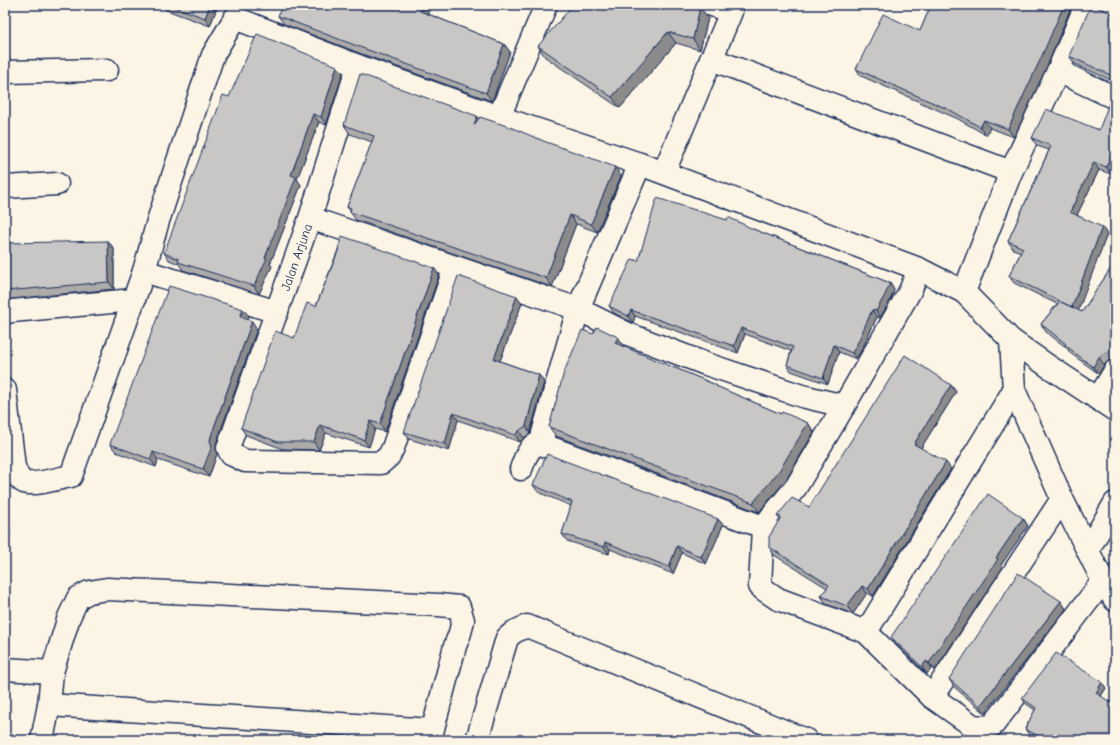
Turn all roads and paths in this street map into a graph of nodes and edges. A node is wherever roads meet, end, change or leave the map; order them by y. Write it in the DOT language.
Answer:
graph roads {
  1 [pos="546,5"];
  2 [pos="1086,5"];
  3 [pos="726,7"];
  4 [pos="237,11"];
  5 [pos="711,59"];
  6 [pos="358,66"];
  7 [pos="107,70"];
  8 [pos="1058,71"];
  9 [pos="5,72"];
  10 [pos="1115,98"];
  11 [pos="499,117"];
  12 [pos="640,164"];
  13 [pos="664,172"];
  14 [pos="1011,172"];
  15 [pos="56,184"];
  16 [pos="5,187"];
  17 [pos="310,218"];
  18 [pos="455,267"];
  19 [pos="919,269"];
  20 [pos="144,271"];
  21 [pos="964,292"];
  22 [pos="134,300"];
  23 [pos="578,309"];
  24 [pos="277,312"];
  25 [pos="5,313"];
  26 [pos="1011,340"];
  27 [pos="1115,371"];
  28 [pos="5,390"];
  29 [pos="1014,390"];
  30 [pos="1106,404"];
  31 [pos="844,406"];
  32 [pos="543,440"];
  33 [pos="521,470"];
  34 [pos="1062,499"];
  35 [pos="1115,503"];
  36 [pos="763,527"];
  37 [pos="1088,550"];
  38 [pos="1103,581"];
  39 [pos="1115,600"];
  40 [pos="866,632"];
  41 [pos="5,669"];
  42 [pos="52,672"];
  43 [pos="932,697"];
  44 [pos="49,705"];
  45 [pos="431,735"];
  46 [pos="42,740"];
  47 [pos="477,740"];
  48 [pos="806,740"];
  1 -- 11 [label="street"];
  2 -- 8 [label="street"];
  3 -- 5 [label="street"];
  4 -- 6 [label="street"];
  4 -- 20 [label="street"];
  5 -- 13 [label="street"];
  5 -- 14 [label="street"];
  6 -- 11 [label="street"];
  6 -- 17 [label="street, Jalan Arjuna"];
  7 -- 9 [label="street"];
  8 -- 10 [label="street"];
  8 -- 14 [label="street"];
  11 -- 12 [label="street"];
  12 -- 13 [label="street"];
  12 -- 23 [label="street"];
  13 -- 19 [label="street"];
  14 -- 21 [label="street"];
  15 -- 16 [label="street"];
  17 -- 18 [label="street"];
  17 -- 24 [label="street, Jalan Arjuna"];
  18 -- 23 [label="street"];
  18 -- 24 [label="street, Jalan Arjuna"];
  19 -- 21 [label="street"];
  19 -- 31 [label="street"];
  20 -- 22 [label="street"];
  20 -- 24 [label="street"];
  21 -- 26 [label="street"];
  22 -- 25 [label="street"];
  22 -- 28 [label="street"];
  23 -- 31 [label="street"];
  23 -- 32 [label="street"];
  26 -- 29 [label="street"];
  26 -- 30 [label="street"];
  27 -- 30 [label="street"];
  29 -- 34 [label="street"];
  29 -- 40 [label="street"];
  31 -- 36 [label="street"];
  32 -- 33 [label="street"];
  32 -- 36 [label="street"];
  34 -- 37 [label="street"];
  34 -- 43 [label="street"];
  35 -- 37 [label="street"];
  36 -- 40 [label="street"];
  37 -- 38 [label="street"];
  38 -- 39 [label="street"];
  38 -- 43 [label="street"];
  40 -- 43 [label="street"];
  41 -- 42 [label="street"];
  42 -- 44 [label="street"];
  42 -- 45 [label="street"];
  44 -- 45 [label="street"];
  44 -- 46 [label="street"];
  47 -- 48 [label="street"];
}
